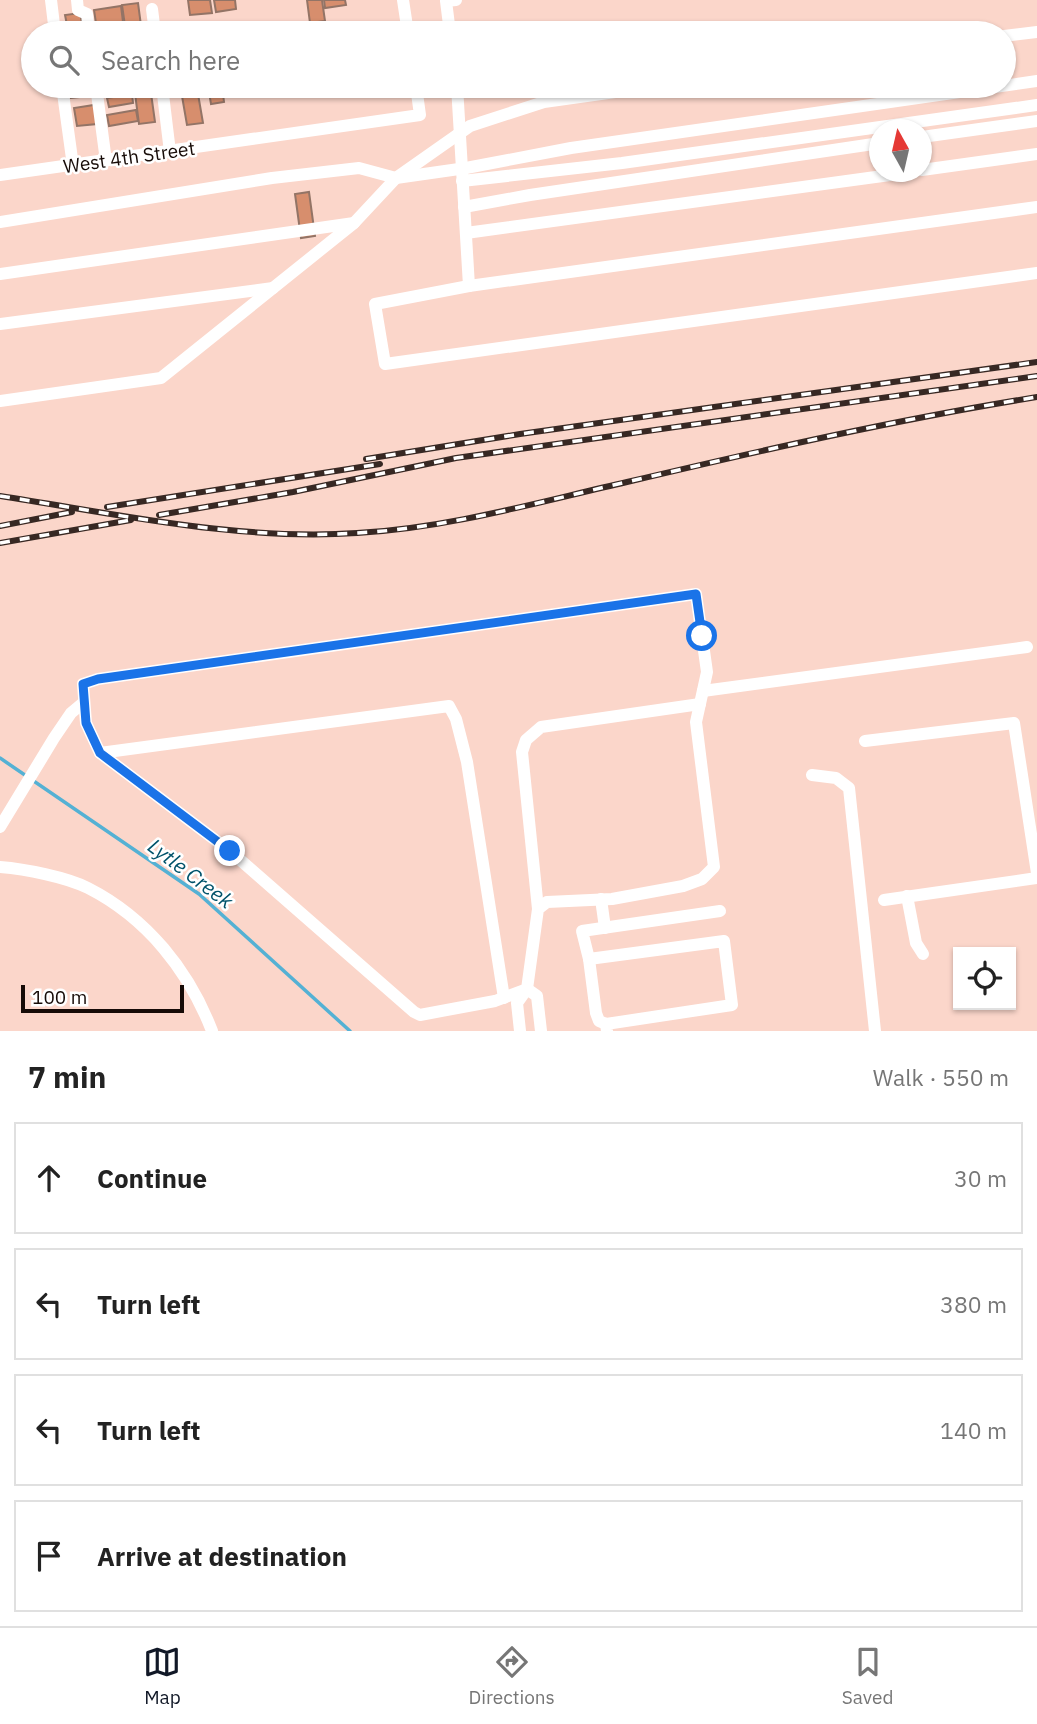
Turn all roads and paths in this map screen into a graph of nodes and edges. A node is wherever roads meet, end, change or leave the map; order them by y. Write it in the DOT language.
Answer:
graph roads {
  1 [pos="51,0"];
  2 [pos="77,0"];
  3 [pos="403,0"];
  4 [pos="456,0"];
  5 [pos="152,9"];
  6 [pos="54,21"];
  7 [pos="88,21"];
  8 [pos="154,21"];
  9 [pos="406,21"];
  10 [pos="448,21"];
  11 [pos="1037,32"];
  12 [pos="1016,35"];
  13 [pos="1037,81"];
  14 [pos="1016,84"];
  15 [pos="64,98"];
  16 [pos="98,98"];
  17 [pos="163,98"];
  18 [pos="418,98"];
  19 [pos="458,98"];
  20 [pos="572,98"];
  21 [pos="919,98"];
  22 [pos="1037,105"];
  23 [pos="1037,121"];
  24 [pos="459,134"];
  25 [pos="932,136"];
  26 [pos="869,145"];
  27 [pos="170,152"];
  28 [pos="1037,154"];
  29 [pos="106,161"];
  30 [pos="73,166"];
  31 [pos="932,169"];
  32 [pos="0,175"];
  33 [pos="462,175"];
  34 [pos="396,178"];
  35 [pos="869,178"];
  36 [pos="464,207"];
  37 [pos="1037,207"];
  38 [pos="0,222"];
  39 [pos="354,223"];
  40 [pos="466,233"];
  41 [pos="1037,273"];
  42 [pos="0,274"];
  43 [pos="469,286"];
  44 [pos="274,288"];
  45 [pos="0,324"];
  46 [pos="0,401"];
  47 [pos="1027,647"];
  48 [pos="701,698"];
  49 [pos="83,703"];
  50 [pos="865,741"];
  51 [pos="100,753"];
  52 [pos="812,775"];
  53 [pos="0,827"];
  54 [pos="0,867"];
  55 [pos="1037,876"];
  56 [pos="907,897"];
  57 [pos="601,899"];
  58 [pos="884,900"];
  59 [pos="538,909"];
  60 [pos="720,911"];
  61 [pos="605,928"];
  62 [pos="923,954"];
  63 [pos="589,958"];
  64 [pos="527,989"];
  65 [pos="504,998"];
  66 [pos="607,1027"];
  67 [pos="212,1031"];
  68 [pos="520,1031"];
  69 [pos="541,1031"];
  70 [pos="874,1031"];
  1 -- 6 [label="street"];
  2 -- 7 [label="street"];
  3 -- 9 [label="street"];
  4 -- 10 [label="street"];
  5 -- 8 [label="street"];
  11 -- 12 [label="street"];
  13 -- 14 [label="street"];
  15 -- 30 [label="street"];
  16 -- 29 [label="street"];
  17 -- 27 [label="street"];
  18 -- 27 [label="street, West 4th Street"];
  19 -- 24 [label="street"];
  20 -- 24 [label="street"];
  21 -- 33 [label="street"];
  22 -- 33 [label="street"];
  23 -- 25 [label="street"];
  24 -- 33 [label="street"];
  24 -- 34 [label="street"];
  26 -- 36 [label="street"];
  27 -- 29 [label="street, West 4th Street"];
  28 -- 31 [label="street"];
  29 -- 30 [label="street, West 4th Street"];
  30 -- 32 [label="street, West 4th Street"];
  33 -- 34 [label="street"];
  33 -- 36 [label="street"];
  34 -- 38 [label="street"];
  34 -- 39 [label="street"];
  35 -- 40 [label="street"];
  36 -- 40 [label="street"];
  37 -- 43 [label="street"];
  39 -- 42 [label="street"];
  39 -- 44 [label="street"];
  40 -- 43 [label="street"];
  41 -- 43 [label="street"];
  44 -- 45 [label="street"];
  44 -- 46 [label="street"];
  47 -- 48 [label="street"];
  48 -- 49 [label="street"];
  48 -- 57 [label="street"];
  48 -- 59 [label="street"];
  49 -- 51 [label="street"];
  49 -- 53 [label="street"];
  50 -- 55 [label="street"];
  51 -- 65 [label="street"];
  51 -- 65 [label="street"];
  52 -- 70 [label="street"];
  54 -- 67 [label="street"];
  55 -- 56 [label="street"];
  56 -- 58 [label="street"];
  56 -- 62 [label="street"];
  57 -- 59 [label="street"];
  57 -- 61 [label="street"];
  59 -- 64 [label="street"];
  60 -- 61 [label="street"];
  61 -- 63 [label="street"];
  63 -- 66 [label="street"];
  63 -- 66 [label="street"];
  64 -- 65 [label="street"];
  64 -- 68 [label="street"];
  64 -- 69 [label="street"];
}
